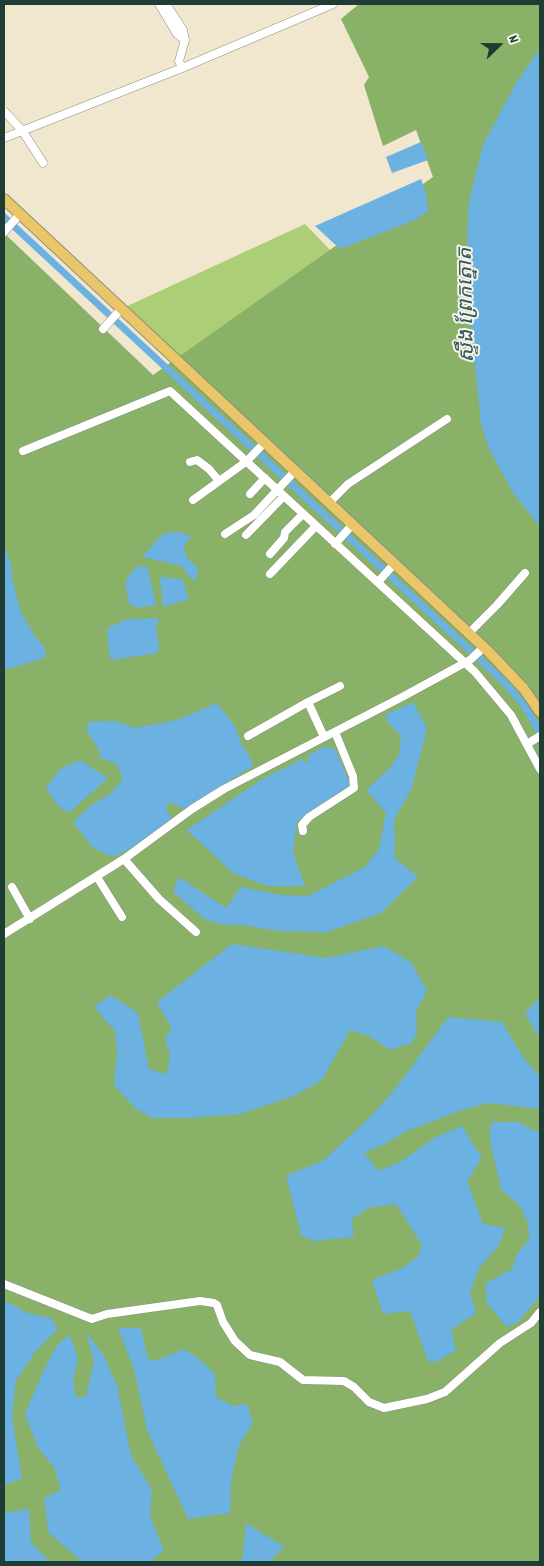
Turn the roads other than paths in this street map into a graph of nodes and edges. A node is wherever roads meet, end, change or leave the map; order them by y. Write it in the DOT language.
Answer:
graph roads {
  1 [pos="159,4"];
  2 [pos="166,4"];
  3 [pos="333,4"];
  4 [pos="185,40"];
  5 [pos="182,68"];
  6 [pos="4,111"];
  7 [pos="22,130"];
  8 [pos="4,138"];
  9 [pos="43,163"];
  10 [pos="4,199"];
  11 [pos="18,217"];
  12 [pos="4,231"];
  13 [pos="119,312"];
  14 [pos="106,326"];
  15 [pos="447,419"];
  16 [pos="262,446"];
  17 [pos="23,451"];
  18 [pos="248,459"];
  19 [pos="190,462"];
  20 [pos="292,474"];
  21 [pos="265,478"];
  22 [pos="220,480"];
  23 [pos="281,491"];
  24 [pos="250,494"];
  25 [pos="193,500"];
  26 [pos="329,503"];
  27 [pos="303,514"];
  28 [pos="316,526"];
  29 [pos="350,528"];
  30 [pos="225,534"];
  31 [pos="246,534"];
  32 [pos="337,542"];
  33 [pos="270,554"];
  34 [pos="395,563"];
  35 [pos="525,573"];
  36 [pos="270,574"];
  37 [pos="378,582"];
  38 [pos="469,633"];
  39 [pos="482,650"];
  40 [pos="467,662"];
  41 [pos="340,686"];
  42 [pos="308,702"];
  43 [pos="540,712"];
  44 [pos="335,732"];
  45 [pos="248,736"];
  46 [pos="540,736"];
  47 [pos="324,737"];
  48 [pos="527,744"];
  49 [pos="540,769"];
  50 [pos="303,830"];
  51 [pos="124,859"];
  52 [pos="97,878"];
  53 [pos="12,887"];
  54 [pos="122,917"];
  55 [pos="30,919"];
  56 [pos="196,932"];
  57 [pos="4,934"];
  58 [pos="4,1284"];
  59 [pos="540,1312"];
  1 -- 4 [label="street"];
  2 -- 4 [label="street"];
  3 -- 5 [label="street"];
  4 -- 5 [label="street"];
  5 -- 7 [label="street"];
  6 -- 7 [label="street"];
  7 -- 8 [label="street"];
  7 -- 9 [label="street"];
  10 -- 11 [label="main road"];
  11 -- 12 [label="street"];
  11 -- 13 [label="main road"];
  13 -- 14 [label="street"];
  13 -- 16 [label="main road"];
  15 -- 26 [label="street"];
  16 -- 18 [label="street"];
  16 -- 20 [label="main road"];
  17 -- 18 [label="street"];
  18 -- 21 [label="street"];
  18 -- 22 [label="street"];
  19 -- 22 [label="street"];
  20 -- 23 [label="street"];
  20 -- 26 [label="main road"];
  21 -- 23 [label="street"];
  21 -- 24 [label="street"];
  22 -- 25 [label="street"];
  23 -- 27 [label="street"];
  23 -- 30 [label="street"];
  23 -- 31 [label="street"];
  26 -- 29 [label="main road"];
  27 -- 28 [label="street"];
  27 -- 33 [label="street"];
  28 -- 32 [label="street"];
  28 -- 36 [label="street"];
  29 -- 32 [label="street"];
  29 -- 34 [label="main road"];
  32 -- 37 [label="street"];
  34 -- 37 [label="street"];
  34 -- 38 [label="main road"];
  35 -- 38 [label="street"];
  37 -- 40 [label="street"];
  38 -- 39 [label="main road"];
  39 -- 40 [label="street"];
  39 -- 43 [label="main road"];
  40 -- 44 [label="street"];
  40 -- 48 [label="street"];
  41 -- 42 [label="street"];
  42 -- 45 [label="street"];
  42 -- 47 [label="street"];
  44 -- 47 [label="street"];
  44 -- 50 [label="street"];
  46 -- 48 [label="street"];
  47 -- 51 [label="street"];
  48 -- 49 [label="street"];
  51 -- 52 [label="street"];
  51 -- 56 [label="street"];
  52 -- 54 [label="street"];
  52 -- 55 [label="street"];
  53 -- 55 [label="street"];
  55 -- 57 [label="street"];
  58 -- 59 [label="street"];
}
